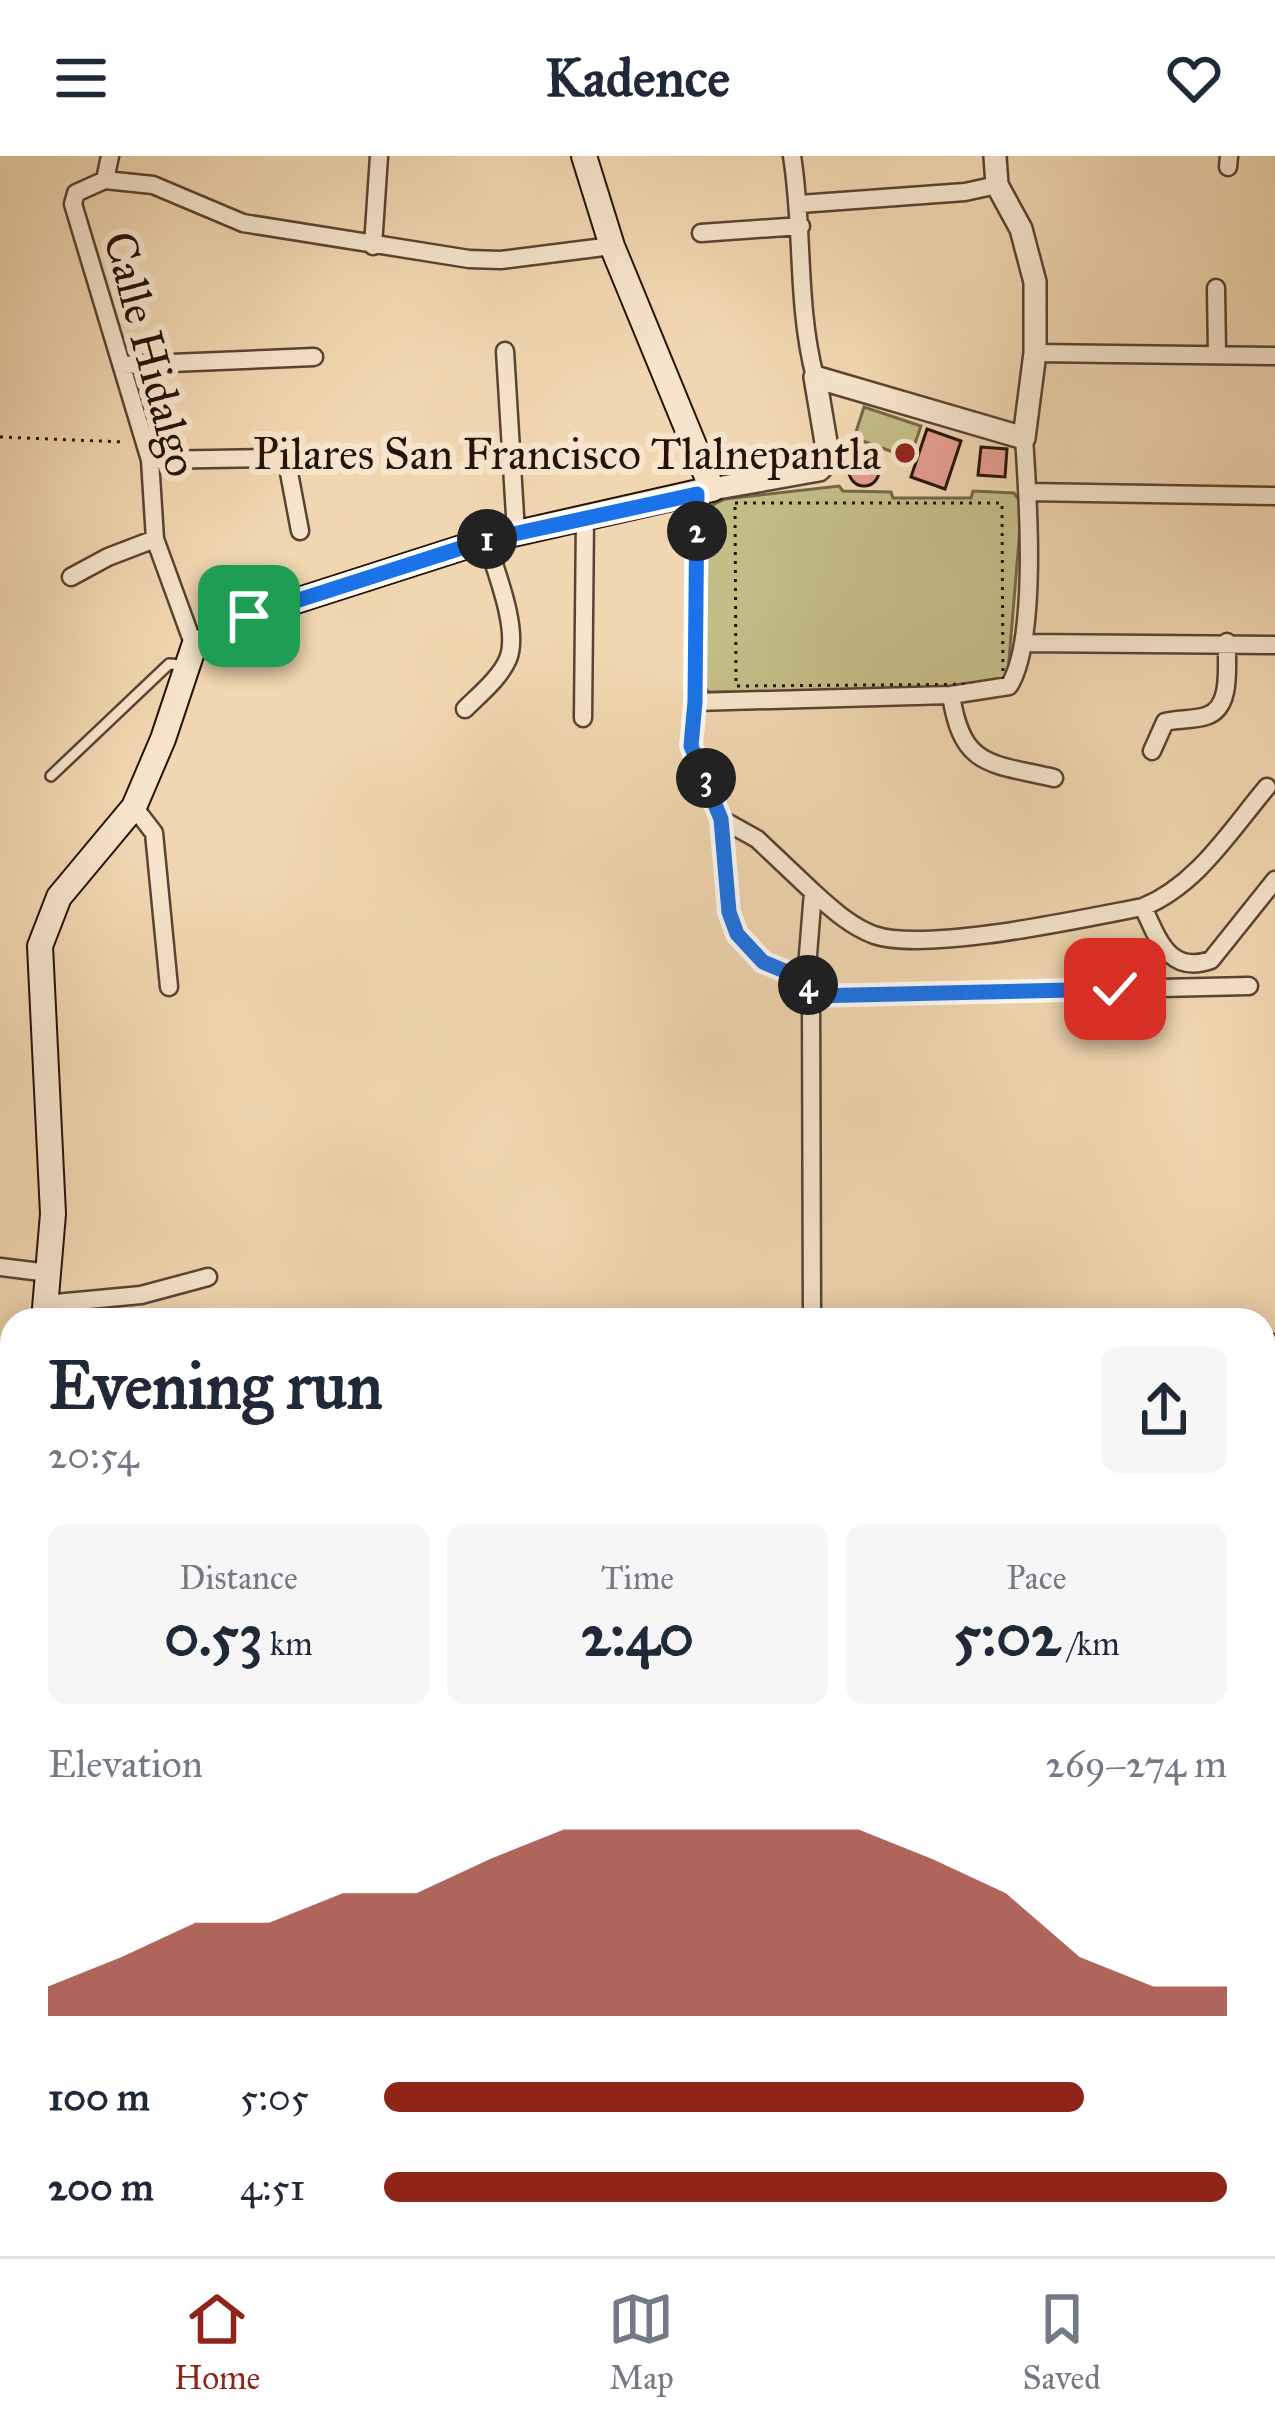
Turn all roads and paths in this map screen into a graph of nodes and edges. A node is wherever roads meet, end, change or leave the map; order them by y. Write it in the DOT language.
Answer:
graph roads {
  1 [pos="110,156"];
  2 [pos="380,156"];
  3 [pos="584,156"];
  4 [pos="792,156"];
  5 [pos="995,156"];
  6 [pos="105,180"];
  7 [pos="997,185"];
  8 [pos="800,204"];
  9 [pos="801,226"];
  10 [pos="701,233"];
  11 [pos="373,246"];
  12 [pos="612,246"];
  13 [pos="1216,288"];
  14 [pos="506,351"];
  15 [pos="1035,353"];
  16 [pos="1217,354"];
  17 [pos="1275,356"];
  18 [pos="314,357"];
  19 [pos="123,365"];
  20 [pos="815,377"];
  21 [pos="0,437"];
  22 [pos="1024,438"];
  23 [pos="147,451"];
  24 [pos="705,492"];
  25 [pos="1028,492"];
  26 [pos="1275,496"];
  27 [pos="585,517"];
  28 [pos="300,531"];
  29 [pos="516,532"];
  30 [pos="155,539"];
  31 [pos="486,540"];
  32 [pos="71,578"];
  33 [pos="1227,642"];
  34 [pos="1024,644"];
  35 [pos="1275,645"];
  36 [pos="191,657"];
  37 [pos="736,686"];
  38 [pos="951,694"];
  39 [pos="695,702"];
  40 [pos="465,709"];
  41 [pos="583,718"];
  42 [pos="1152,751"];
  43 [pos="51,776"];
  44 [pos="1054,778"];
  45 [pos="1267,787"];
  46 [pos="134,807"];
  47 [pos="721,819"];
  48 [pos="1275,880"];
  49 [pos="813,892"];
  50 [pos="1143,907"];
  51 [pos="1249,986"];
  52 [pos="170,987"];
  53 [pos="808,988"];
  54 [pos="0,1267"];
  55 [pos="49,1273"];
  56 [pos="208,1277"];
  57 [pos="45,1308"];
  58 [pos="68,1308"];
  59 [pos="812,1308"];
  1 -- 6 [label="street"];
  2 -- 11 [label="street"];
  3 -- 12 [label="main road"];
  4 -- 8 [label="street"];
  5 -- 7 [label="street"];
  6 -- 11 [label="street, Calle Hidalgo"];
  6 -- 19 [label="street, Calle Hidalgo"];
  7 -- 8 [label="street"];
  7 -- 15 [label="street"];
  8 -- 9 [label="street"];
  9 -- 10 [label="street"];
  9 -- 20 [label="street"];
  11 -- 12 [label="street, Calle Hidalgo"];
  12 -- 24 [label="main road"];
  13 -- 16 [label="street"];
  14 -- 29 [label="street"];
  15 -- 16 [label="street"];
  15 -- 22 [label="street"];
  16 -- 17 [label="street"];
  18 -- 19 [label="street"];
  19 -- 23 [label="street, Calle Hidalgo"];
  20 -- 22 [label="street"];
  20 -- 24 [label="street"];
  21 -- 23 [label="path"];
  22 -- 25 [label="street"];
  23 -- 28 [label="street"];
  23 -- 30 [label="street, Calle Hidalgo"];
  24 -- 27 [label="main road"];
  24 -- 39 [label="street"];
  25 -- 26 [label="street"];
  25 -- 34 [label="street"];
  27 -- 29 [label="main road"];
  27 -- 41 [label="street"];
  29 -- 31 [label="main road"];
  30 -- 32 [label="street"];
  30 -- 36 [label="street, Calle Hidalgo"];
  31 -- 36 [label="main road"];
  31 -- 40 [label="street"];
  33 -- 34 [label="street"];
  33 -- 35 [label="street"];
  33 -- 42 [label="street"];
  34 -- 38 [label="street"];
  36 -- 43 [label="lane"];
  36 -- 46 [label="main road"];
  37 -- 37 [label="path"];
  38 -- 39 [label="street"];
  38 -- 44 [label="street"];
  39 -- 47 [label="street"];
  45 -- 50 [label="street"];
  46 -- 52 [label="street"];
  46 -- 55 [label="main road"];
  47 -- 49 [label="street"];
  47 -- 53 [label="street"];
  48 -- 50 [label="street"];
  49 -- 50 [label="street"];
  49 -- 53 [label="street"];
  51 -- 53 [label="street"];
  53 -- 59 [label="street"];
  54 -- 55 [label="street"];
  55 -- 57 [label="main road"];
  56 -- 58 [label="street"];
}
